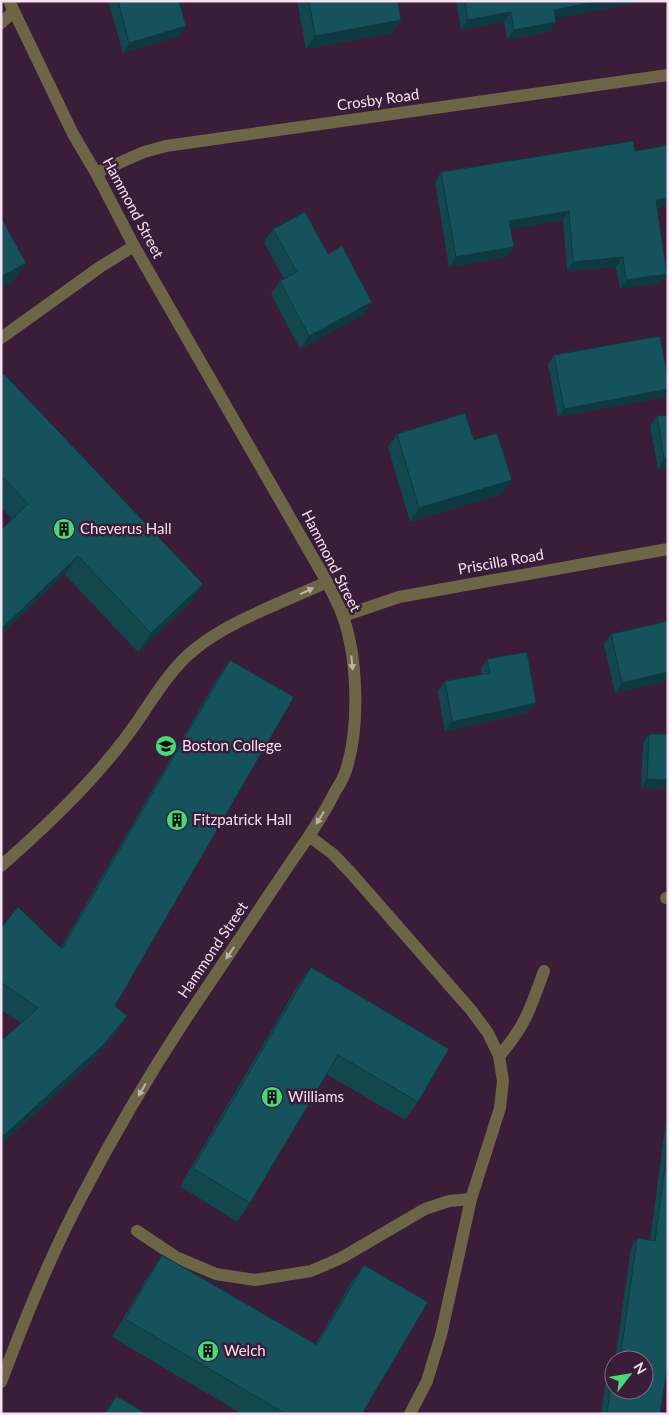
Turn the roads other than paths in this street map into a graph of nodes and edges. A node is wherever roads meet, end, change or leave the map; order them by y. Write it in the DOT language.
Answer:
graph roads {
  1 [pos="11,6"];
  2 [pos="1,23"];
  3 [pos="668,75"];
  4 [pos="96,172"];
  5 [pos="134,246"];
  6 [pos="1,338"];
  7 [pos="668,549"];
  8 [pos="327,582"];
  9 [pos="343,616"];
  10 [pos="309,836"];
  11 [pos="1,866"];
  12 [pos="544,971"];
  13 [pos="499,1056"];
  14 [pos="471,1199"];
  15 [pos="137,1231"];
  16 [pos="1,1382"];
  17 [pos="410,1414"];
  1 -- 2 [label="street"];
  1 -- 4 [label="street, Hammond Street"];
  3 -- 4 [label="street, Crosby Road"];
  4 -- 5 [label="street, Hammond Street"];
  5 -- 6 [label="street"];
  5 -- 8 [label="street, Hammond Street"];
  7 -- 9 [label="street, Priscilla Road"];
  8 -- 9 [label="street, Hammond Street"];
  11 -- 8 [label="street, one-way"];
  9 -- 10 [label="street, Hammond Street, one-way"];
  10 -- 13 [label="street"];
  10 -- 16 [label="street, Hammond Street, one-way"];
  12 -- 13 [label="street"];
  13 -- 14 [label="street"];
  14 -- 15 [label="street"];
  14 -- 17 [label="street"];
}
